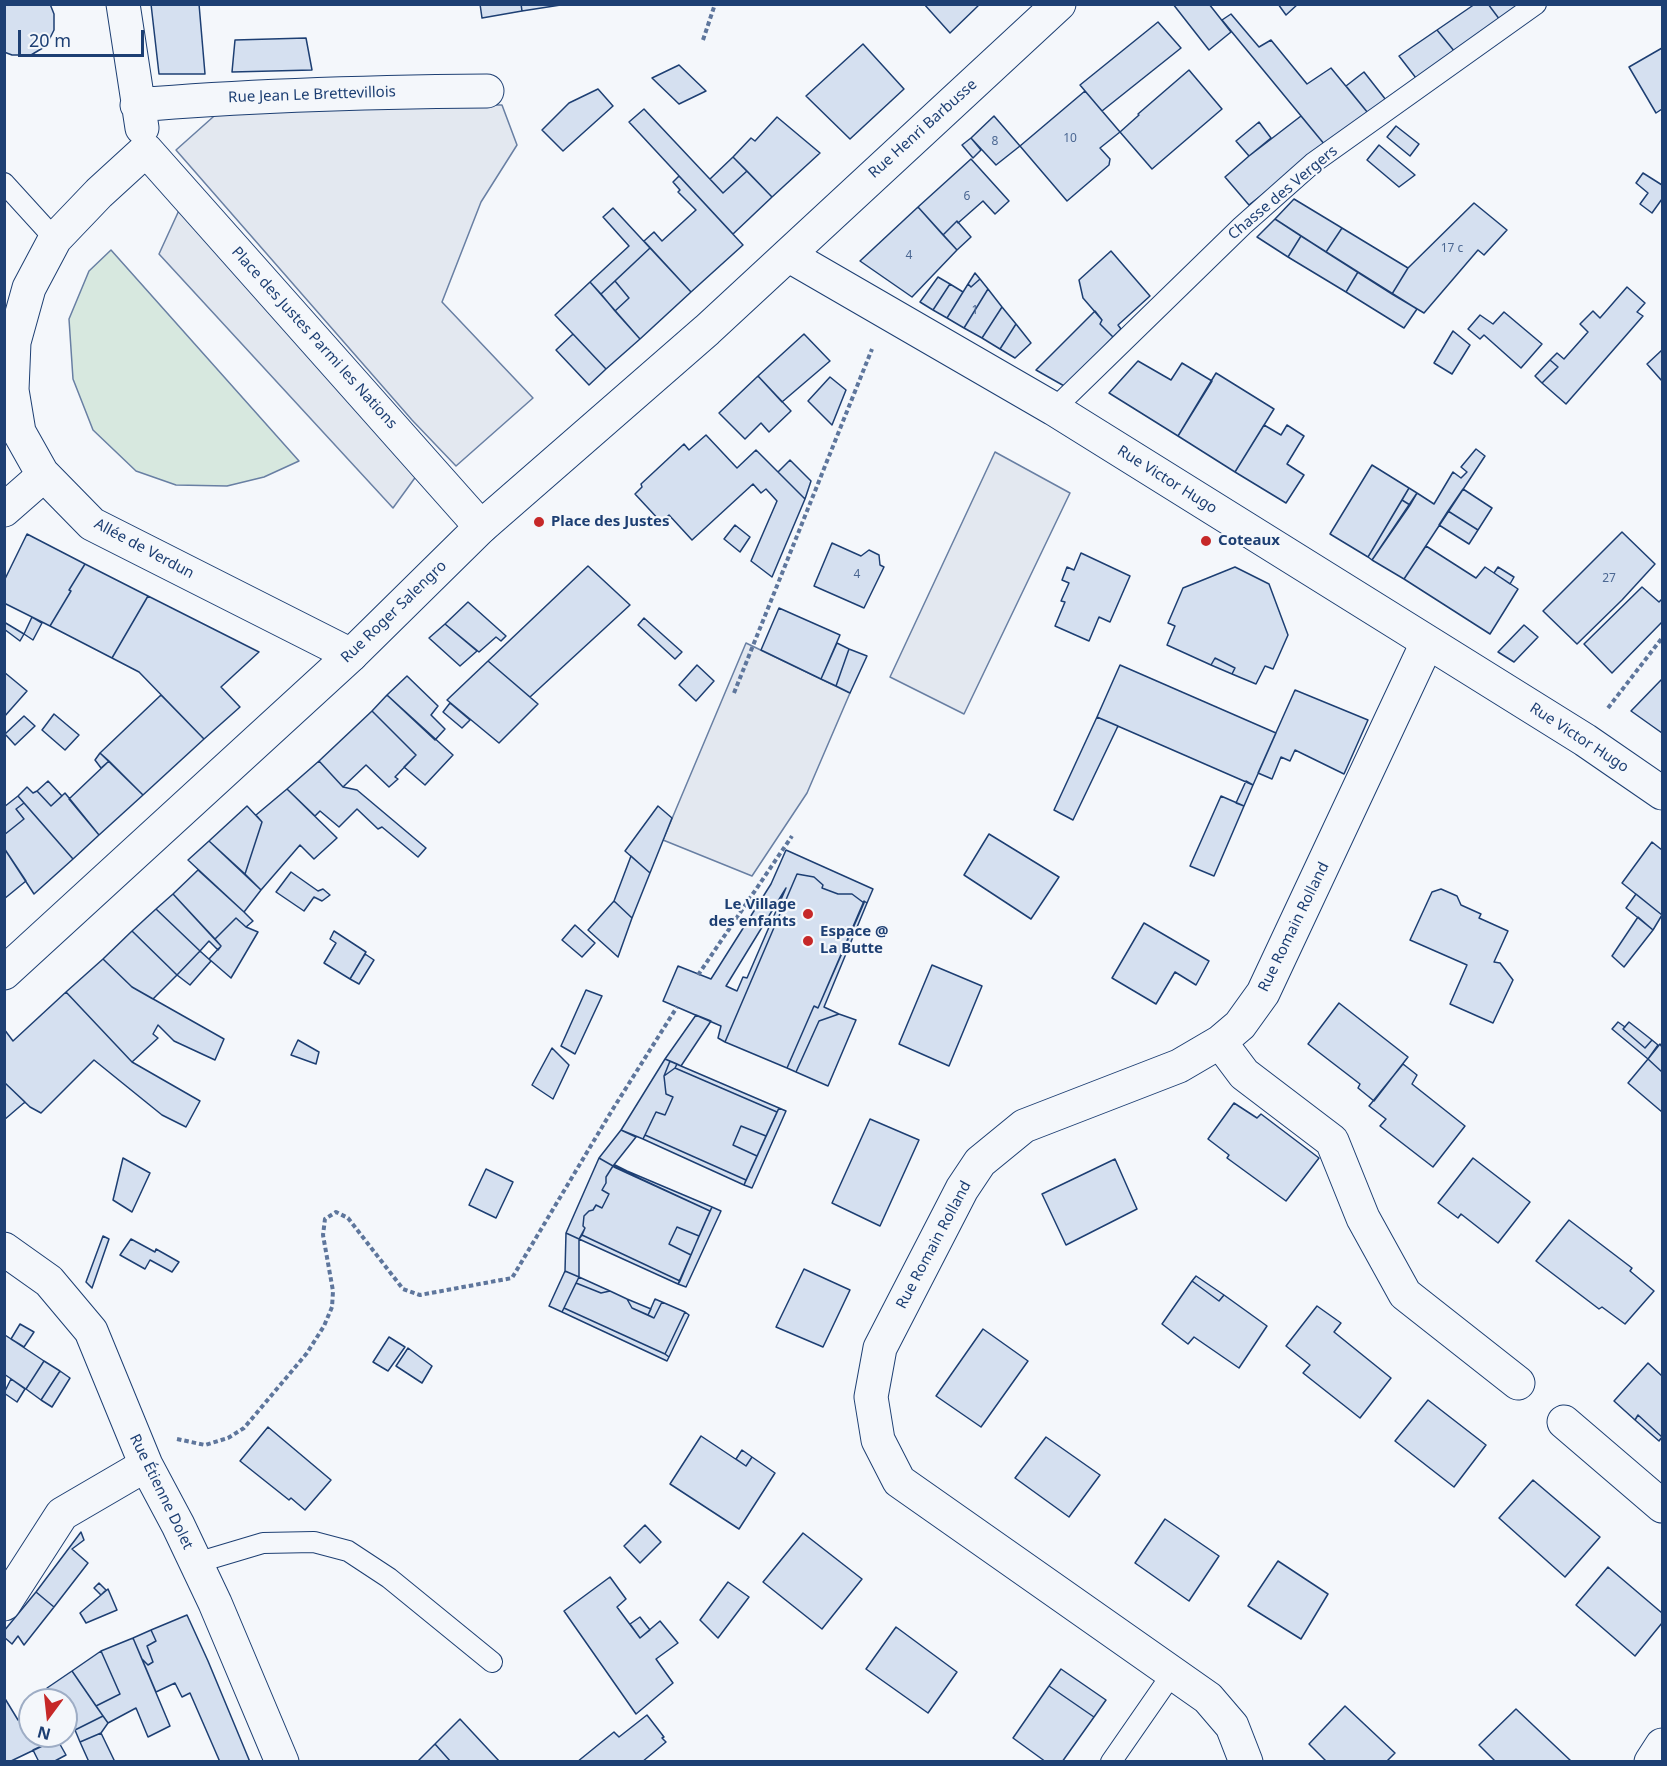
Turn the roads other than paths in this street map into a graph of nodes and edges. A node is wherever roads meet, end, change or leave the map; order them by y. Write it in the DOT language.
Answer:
graph roads {
  1 [pos="123,4"];
  2 [pos="1059,4"];
  3 [pos="1536,4"];
  4 [pos="487,91"];
  5 [pos="137,105"];
  6 [pos="146,150"];
  7 [pos="4,183"];
  8 [pos="55,239"];
  9 [pos="788,255"];
  10 [pos="1054,409"];
  11 [pos="44,475"];
  12 [pos="4,510"];
  13 [pos="481,527"];
  14 [pos="1427,643"];
  15 [pos="351,655"];
  16 [pos="1662,793"];
  17 [pos="4,972"];
  18 [pos="1220,1042"];
  19 [pos="4,1250"];
  20 [pos="1518,1383"];
  21 [pos="1564,1422"];
  22 [pos="146,1465"];
  23 [pos="1662,1506"];
  24 [pos="196,1563"];
  25 [pos="4,1604"];
  26 [pos="492,1662"];
  27 [pos="1172,1674"];
  28 [pos="1662,1745"];
  29 [pos="282,1761"];
  30 [pos="1112,1761"];
  31 [pos="1246,1761"];
  32 [pos="1651,1761"];
  1 -- 5 [label="street"];
  2 -- 9 [label="street, Rue Henri Barbusse"];
  3 -- 10 [label="lane, Chasse des Vergers"];
  4 -- 5 [label="street, Rue Jean Le Brettevillois"];
  5 -- 6 [label="street"];
  6 -- 8 [label="street, Allée de Verdun"];
  6 -- 13 [label="street, Place des Justes Parmi les Nations"];
  7 -- 8 [label="lane"];
  8 -- 11 [label="street, Allée de Verdun"];
  9 -- 10 [label="street, Rue Victor Hugo"];
  9 -- 13 [label="street, Rue Roger Salengro"];
  10 -- 14 [label="street, Rue Victor Hugo"];
  11 -- 12 [label="street"];
  11 -- 15 [label="street, Allée de Verdun"];
  13 -- 15 [label="street, Rue Roger Salengro"];
  14 -- 16 [label="street, Rue Victor Hugo"];
  14 -- 18 [label="street, Rue Romain Rolland"];
  15 -- 17 [label="street, Rue Roger Salengro"];
  18 -- 20 [label="street"];
  18 -- 27 [label="street, Rue Romain Rolland"];
  19 -- 22 [label="street, Rue Étienne Dolet"];
  21 -- 23 [label="street"];
  22 -- 24 [label="street, Rue Étienne Dolet"];
  22 -- 25 [label="street"];
  24 -- 26 [label="lane"];
  24 -- 29 [label="street, Rue Étienne Dolet"];
  27 -- 30 [label="lane"];
  27 -- 31 [label="street, Rue Romain Rolland"];
  28 -- 32 [label="street"];
}
